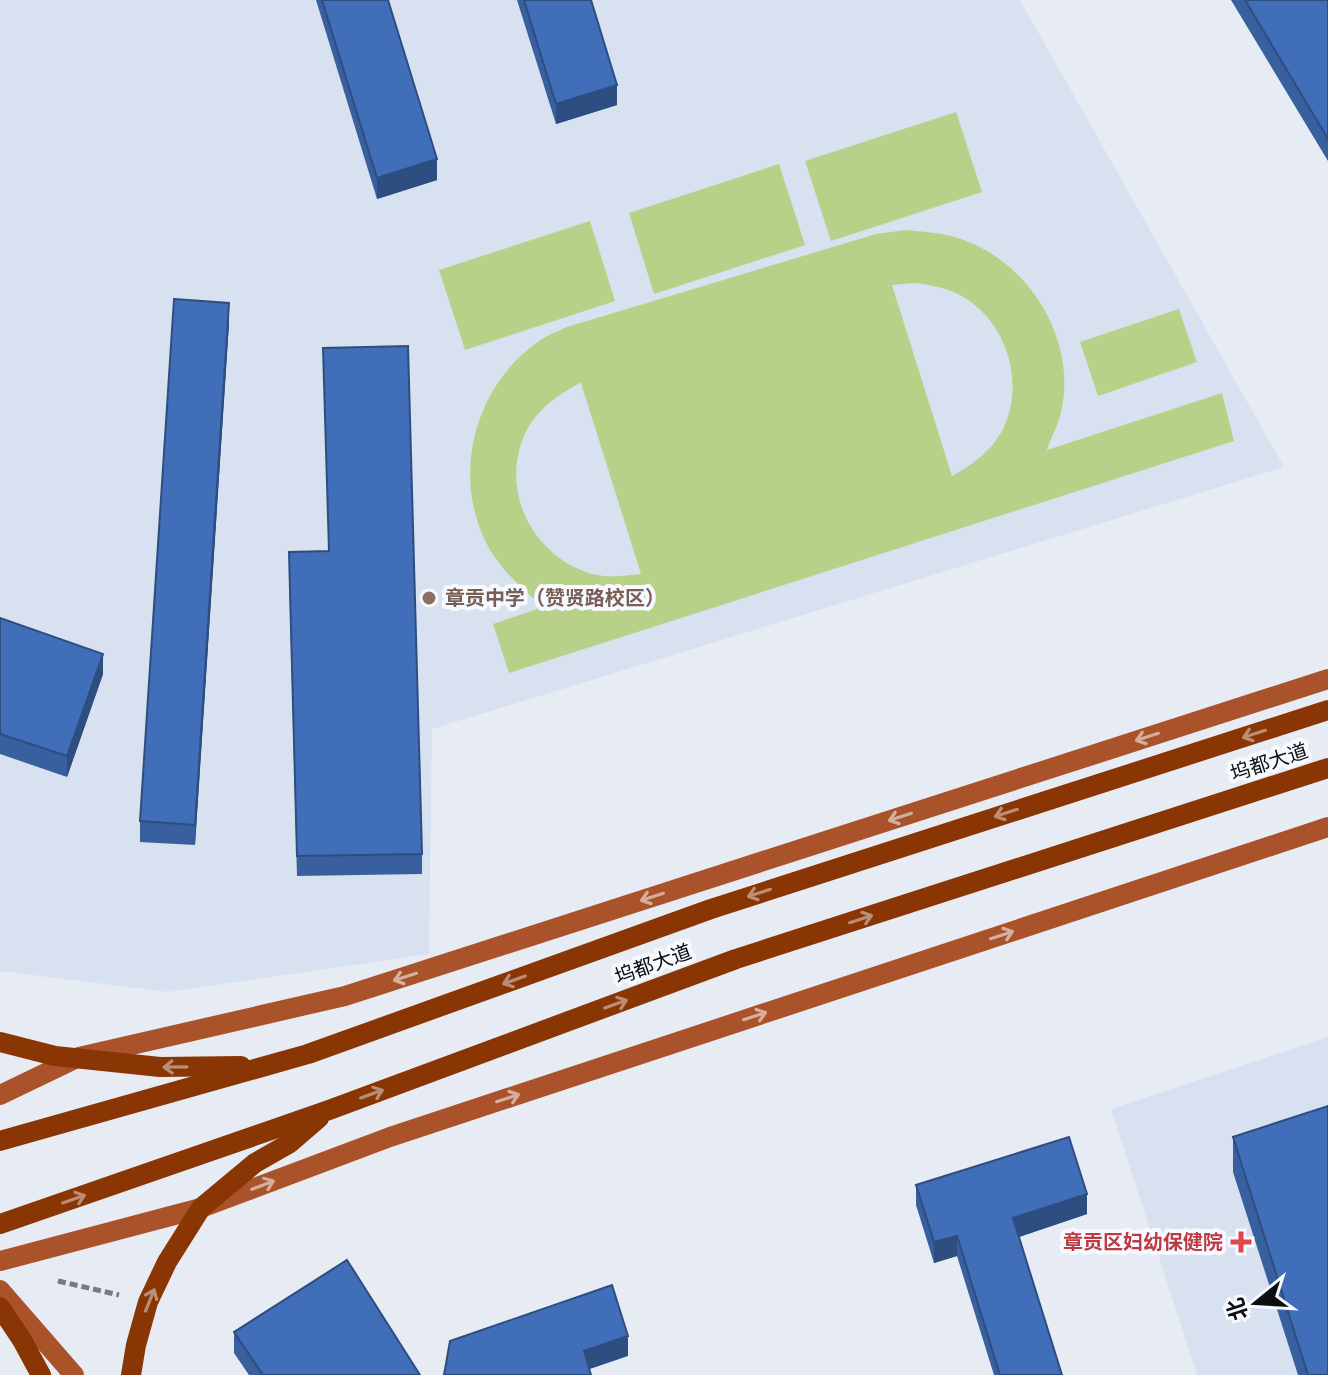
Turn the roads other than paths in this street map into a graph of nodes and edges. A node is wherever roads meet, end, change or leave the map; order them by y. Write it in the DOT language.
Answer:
graph roads {
  1 [pos="1328,679"];
  2 [pos="1328,710"];
  3 [pos="1328,768"];
  4 [pos="1328,827"];
  5 [pos="0,1042"];
  6 [pos="308,1054"];
  7 [pos="79,1057"];
  8 [pos="0,1095"];
  9 [pos="329,1110"];
  10 [pos="0,1141"];
  11 [pos="201,1208"];
  12 [pos="0,1224"];
  13 [pos="0,1261"];
  14 [pos="0,1290"];
  15 [pos="0,1307"];
  16 [pos="41,1375"];
  17 [pos="74,1375"];
  18 [pos="131,1375"];
  1 -- 7 [label="street, one-way"];
  2 -- 6 [label="main road, 坞都大道, one-way"];
  9 -- 3 [label="main road, 坞都大道, one-way"];
  11 -- 4 [label="street, one-way"];
  5 -- 7 [label="main road"];
  6 -- 7 [label="main road, one-way"];
  6 -- 10 [label="main road, 坞都大道"];
  7 -- 8 [label="street"];
  9 -- 11 [label="main road"];
  12 -- 9 [label="main road, 坞都大道, one-way"];
  11 -- 13 [label="street"];
  18 -- 11 [label="main road, one-way"];
  14 -- 17 [label="street"];
  15 -- 16 [label="main road"];
}
